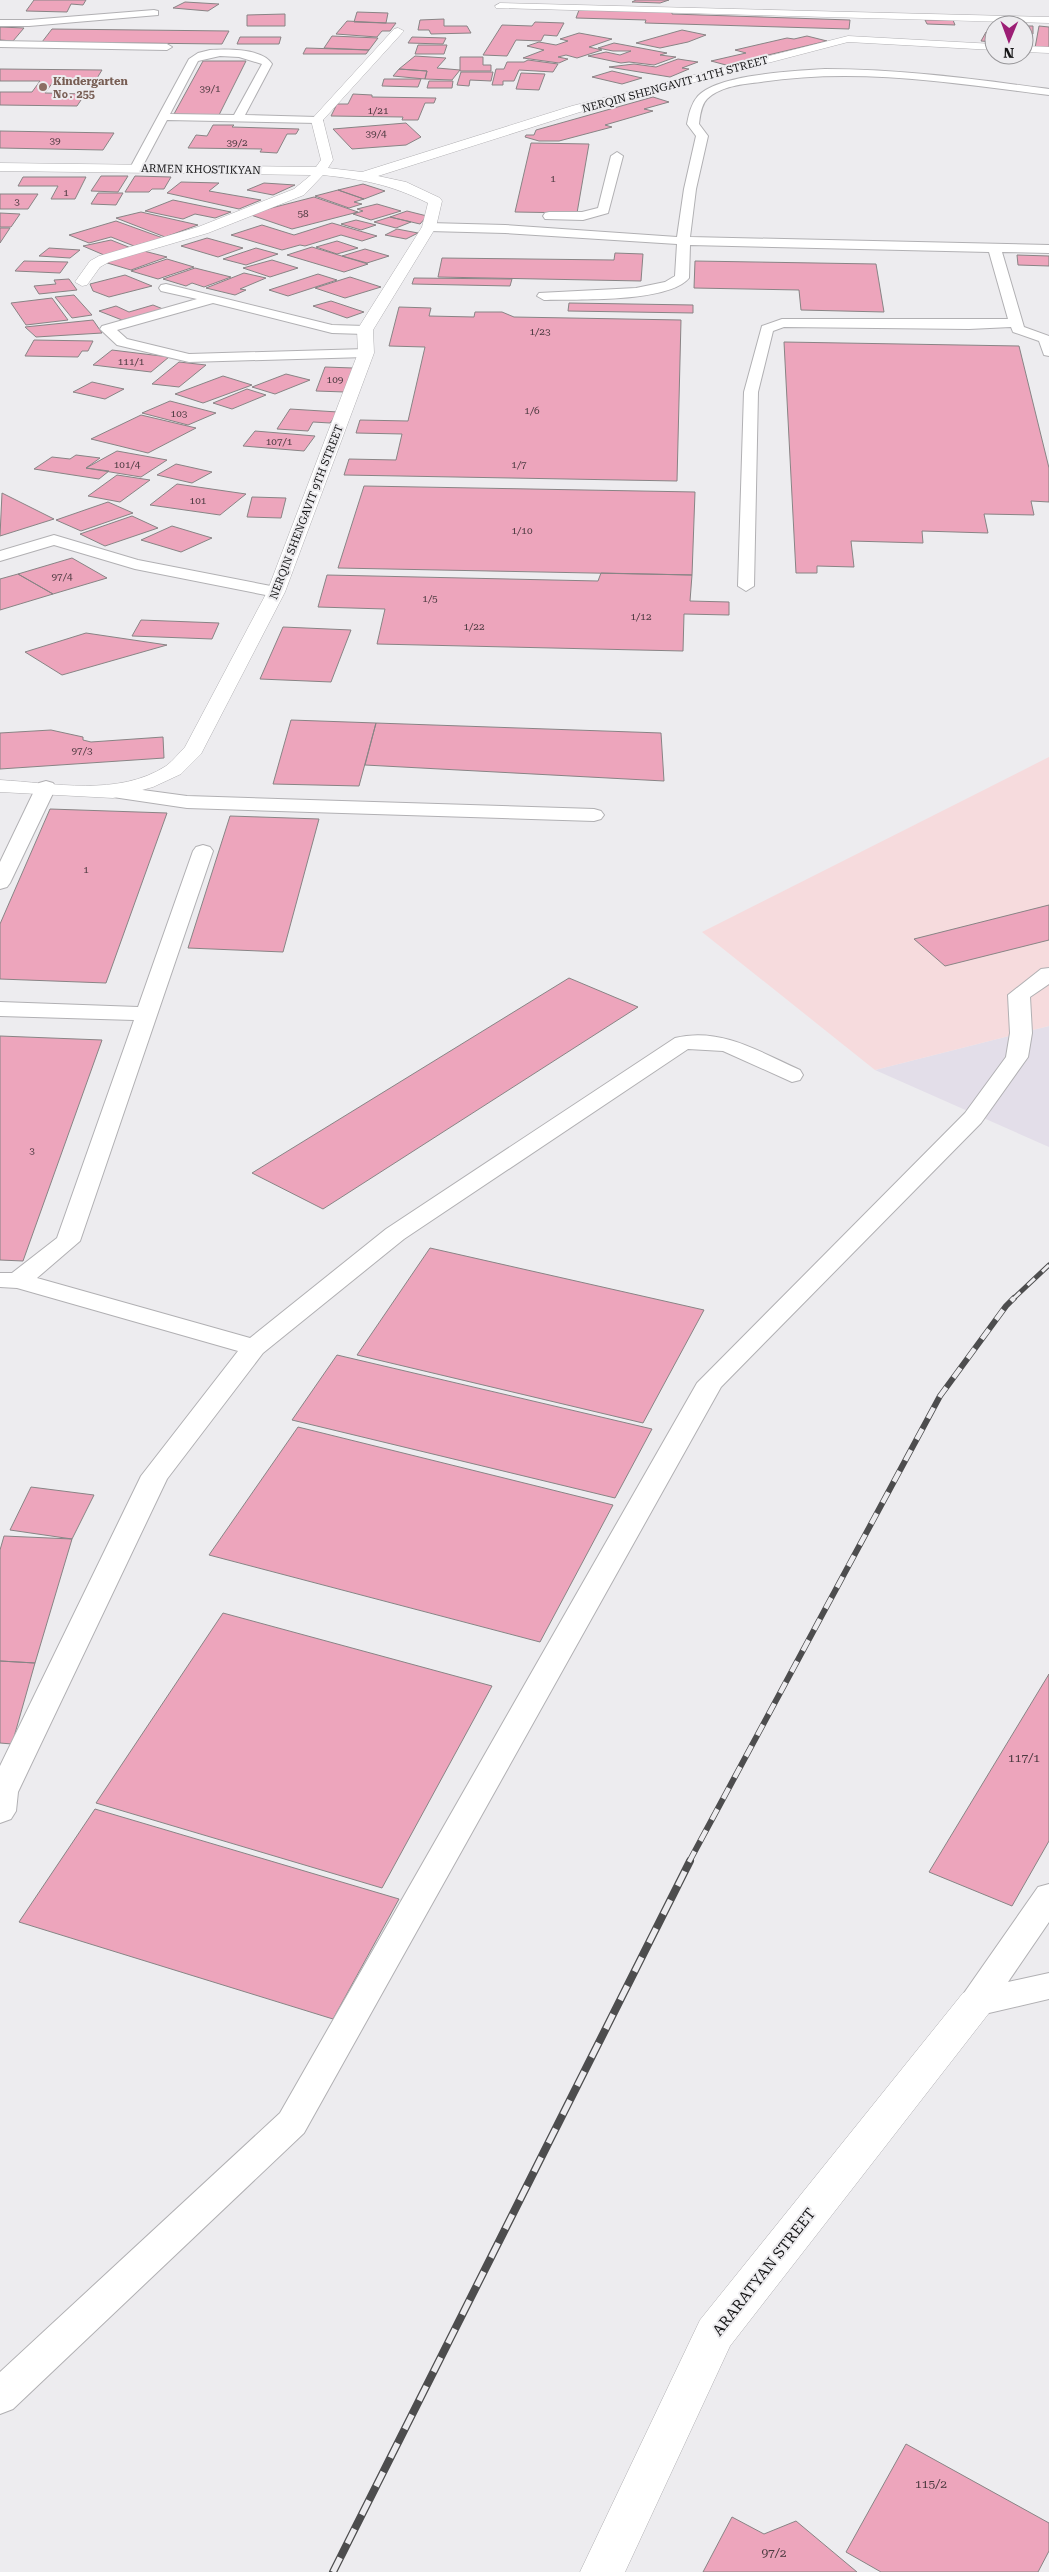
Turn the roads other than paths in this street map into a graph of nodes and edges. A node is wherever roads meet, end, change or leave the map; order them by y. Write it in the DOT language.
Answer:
graph roads {
  1 [pos="906,2"];
  2 [pos="500,6"];
  3 [pos="154,13"];
  4 [pos="887,17"];
  5 [pos="1049,20"];
  6 [pos="0,23"];
  7 [pos="28,23"];
  8 [pos="398,31"];
  9 [pos="848,39"];
  10 [pos="0,44"];
  11 [pos="18,44"];
  12 [pos="984,46"];
  13 [pos="167,47"];
  14 [pos="1034,49"];
  15 [pos="1049,50"];
  16 [pos="1049,92"];
  17 [pos="163,117"];
  18 [pos="237,119"];
  19 [pos="317,120"];
  20 [pos="617,156"];
  21 [pos="0,167"];
  22 [pos="136,168"];
  23 [pos="320,171"];
  24 [pos="364,176"];
  25 [pos="532,215"];
  26 [pos="435,218"];
  27 [pos="682,240"];
  28 [pos="994,247"];
  29 [pos="1049,249"];
  30 [pos="82,282"];
  31 [pos="166,288"];
  32 [pos="544,296"];
  33 [pos="213,299"];
  34 [pos="1016,323"];
  35 [pos="365,330"];
  36 [pos="1049,352"];
  37 [pos="366,353"];
  38 [pos="0,556"];
  39 [pos="746,586"];
  40 [pos="276,592"];
  41 [pos="0,786"];
  42 [pos="46,787"];
  43 [pos="113,792"];
  44 [pos="594,815"];
  45 [pos="203,851"];
  46 [pos="0,883"];
  47 [pos="1049,974"];
  48 [pos="0,1009"];
  49 [pos="148,1014"];
  50 [pos="792,1075"];
  51 [pos="9,1280"];
  52 [pos="254,1347"];
  53 [pos="0,1811"];
  54 [pos="1049,1896"];
  55 [pos="1049,1986"];
  56 [pos="976,2003"];
  57 [pos="0,2397"];
  58 [pos="602,2572"];
  1 -- 4 [label="street"];
  2 -- 4 [label="street"];
  3 -- 7 [label="lane"];
  4 -- 5 [label="street"];
  4 -- 9 [label="street"];
  6 -- 7 [label="lane"];
  7 -- 11 [label="lane"];
  8 -- 19 [label="street"];
  9 -- 12 [label="street, NERQIN SHENGAVIT 11TH STREET"];
  9 -- 24 [label="street, NERQIN SHENGAVIT 11TH STREET"];
  10 -- 11 [label="lane"];
  11 -- 13 [label="lane"];
  14 -- 15 [label="street"];
  16 -- 27 [label="lane"];
  17 -- 18 [label="lane"];
  17 -- 18 [label="lane"];
  17 -- 22 [label="lane"];
  18 -- 19 [label="lane"];
  19 -- 23 [label="street"];
  20 -- 25 [label="lane"];
  21 -- 22 [label="street, ARMEN KHOSTIKYAN"];
  22 -- 23 [label="street, ARMEN KHOSTIKYAN"];
  23 -- 24 [label="street, ARMEN KHOSTIKYAN"];
  23 -- 30 [label="street"];
  24 -- 26 [label="street, ARMEN KHOSTIKYAN"];
  26 -- 27 [label="lane"];
  26 -- 35 [label="street"];
  27 -- 28 [label="lane"];
  27 -- 32 [label="lane"];
  28 -- 29 [label="lane"];
  28 -- 34 [label="lane"];
  31 -- 33 [label="lane"];
  33 -- 35 [label="lane"];
  33 -- 37 [label="lane"];
  34 -- 36 [label="lane"];
  34 -- 39 [label="lane"];
  35 -- 37 [label="street, NERQIN SHENGAVIT 9TH STREET"];
  37 -- 40 [label="street, NERQIN SHENGAVIT 9TH STREET"];
  38 -- 40 [label="lane"];
  40 -- 43 [label="street, NERQIN SHENGAVIT 9TH STREET"];
  41 -- 42 [label="street, NERQIN SHENGAVIT 9TH STREET"];
  42 -- 43 [label="street, NERQIN SHENGAVIT 9TH STREET"];
  42 -- 46 [label="lane"];
  43 -- 44 [label="lane"];
  45 -- 49 [label="lane"];
  47 -- 57 [label="lane"];
  48 -- 49 [label="lane"];
  49 -- 51 [label="lane"];
  50 -- 52 [label="lane"];
  51 -- 52 [label="lane"];
  52 -- 53 [label="lane"];
  54 -- 56 [label="lane"];
  55 -- 56 [label="lane"];
  56 -- 58 [label="street, ARARATYAN STREET"];
}
